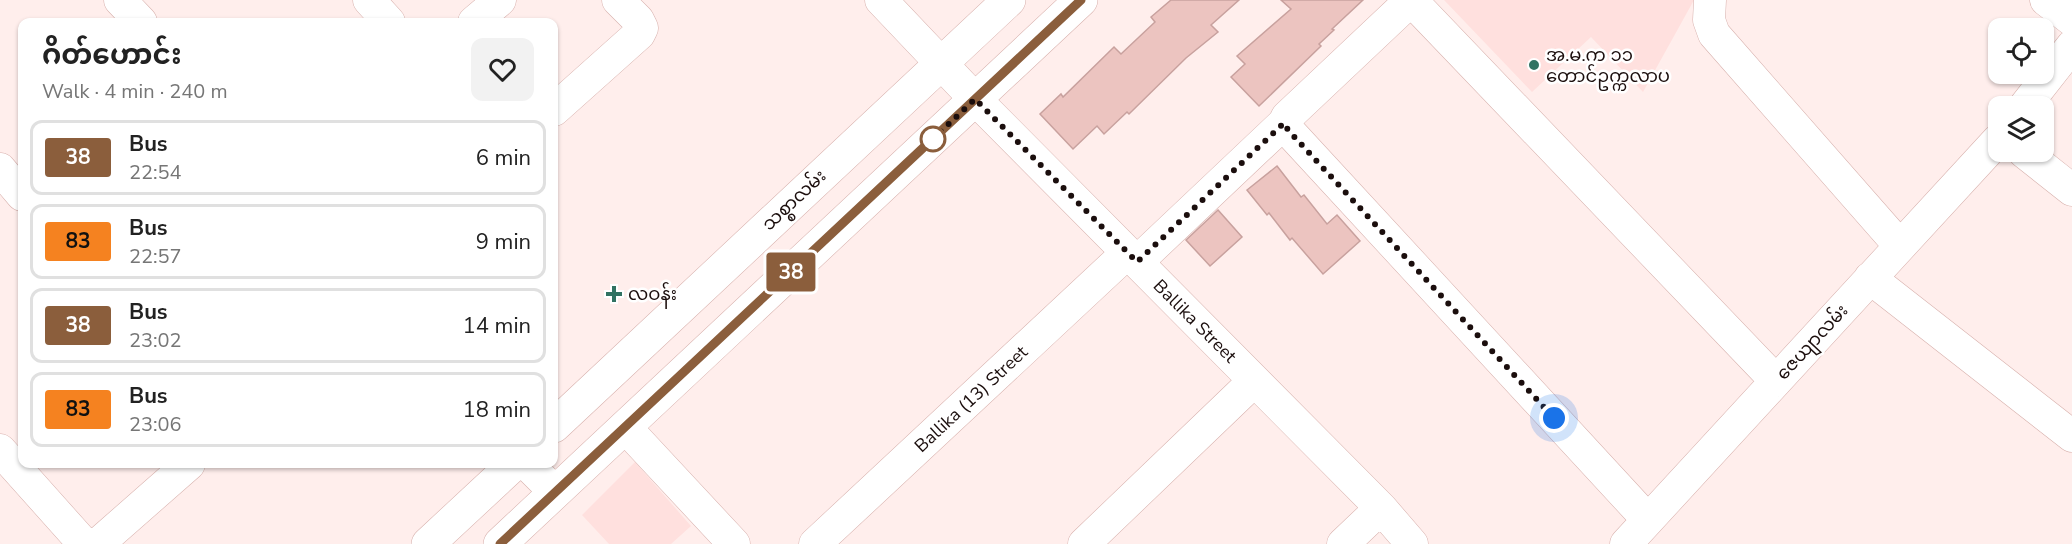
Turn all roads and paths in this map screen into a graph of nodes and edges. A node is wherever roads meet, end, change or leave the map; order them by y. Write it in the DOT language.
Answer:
graph roads {
  1 [pos="120,0"];
  2 [pos="369,0"];
  3 [pos="500,0"];
  4 [pos="618,0"];
  5 [pos="881,0"];
  6 [pos="1009,0"];
  7 [pos="1081,0"];
  8 [pos="1411,0"];
  9 [pos="1710,0"];
  10 [pos="2046,0"];
  11 [pos="137,18"];
  12 [pos="385,18"];
  13 [pos="479,18"];
  14 [pos="2072,20"];
  15 [pos="2072,46"];
  16 [pos="941,63"];
  17 [pos="2033,96"];
  18 [pos="975,99"];
  19 [pos="558,106"];
  20 [pos="1284,123"];
  21 [pos="1988,151"];
  22 [pos="2037,162"];
  23 [pos="0,169"];
  24 [pos="18,190"];
  25 [pos="2072,190"];
  26 [pos="1900,246"];
  27 [pos="1132,257"];
  28 [pos="1870,278"];
  29 [pos="1254,381"];
  30 [pos="1776,381"];
  31 [pos="558,422"];
  32 [pos="625,427"];
  33 [pos="2072,436"];
  34 [pos="0,450"];
  35 [pos="184,468"];
  36 [pos="510,468"];
  37 [pos="531,468"];
  38 [pos="555,492"];
  39 [pos="1381,508"];
  40 [pos="1648,520"];
  41 [pos="824,542"];
  42 [pos="84,544"];
  43 [pos="98,544"];
  44 [pos="428,544"];
  45 [pos="500,544"];
  46 [pos="734,544"];
  47 [pos="1084,544"];
  48 [pos="1343,544"];
  49 [pos="1412,544"];
  50 [pos="1626,544"];
  1 -- 11 [label="street"];
  2 -- 12 [label="street"];
  3 -- 13 [label="street"];
  4 -- 19 [label="street"];
  5 -- 16 [label="street, Ballika Street"];
  6 -- 16 [label="main road, သစ္စာလမ်း"];
  7 -- 18 [label="main road"];
  8 -- 20 [label="street, Ballika (13) Street"];
  8 -- 30 [label="street"];
  9 -- 26 [label="street"];
  10 -- 14 [label="street"];
  15 -- 17 [label="street"];
  16 -- 18 [label="street, Ballika Street"];
  16 -- 31 [label="main road, သစ္စာလမ်း"];
  18 -- 27 [label="street, Ballika Street"];
  18 -- 32 [label="main road"];
  20 -- 27 [label="street, Ballika (13) Street"];
  20 -- 40 [label="street"];
  21 -- 26 [label="street, ဇေယျာလမ်း"];
  22 -- 25 [label="street"];
  23 -- 24 [label="street"];
  26 -- 28 [label="street, ဇေယျာလမ်း"];
  27 -- 29 [label="street, Ballika Street"];
  27 -- 41 [label="street, Ballika (13) Street"];
  28 -- 30 [label="street, ဇေယျာလမ်း"];
  28 -- 33 [label="street"];
  29 -- 39 [label="street, Ballika Street"];
  29 -- 47 [label="street"];
  30 -- 40 [label="street, ဇေယျာလမ်း"];
  32 -- 38 [label="main road"];
  32 -- 46 [label="street"];
  34 -- 42 [label="street"];
  35 -- 43 [label="street"];
  36 -- 44 [label="main road"];
  37 -- 38 [label="street"];
  38 -- 45 [label="main road"];
  39 -- 48 [label="street"];
  39 -- 49 [label="street, Ballika Street"];
  40 -- 50 [label="street, ဇေယျာလမ်း"];
}
